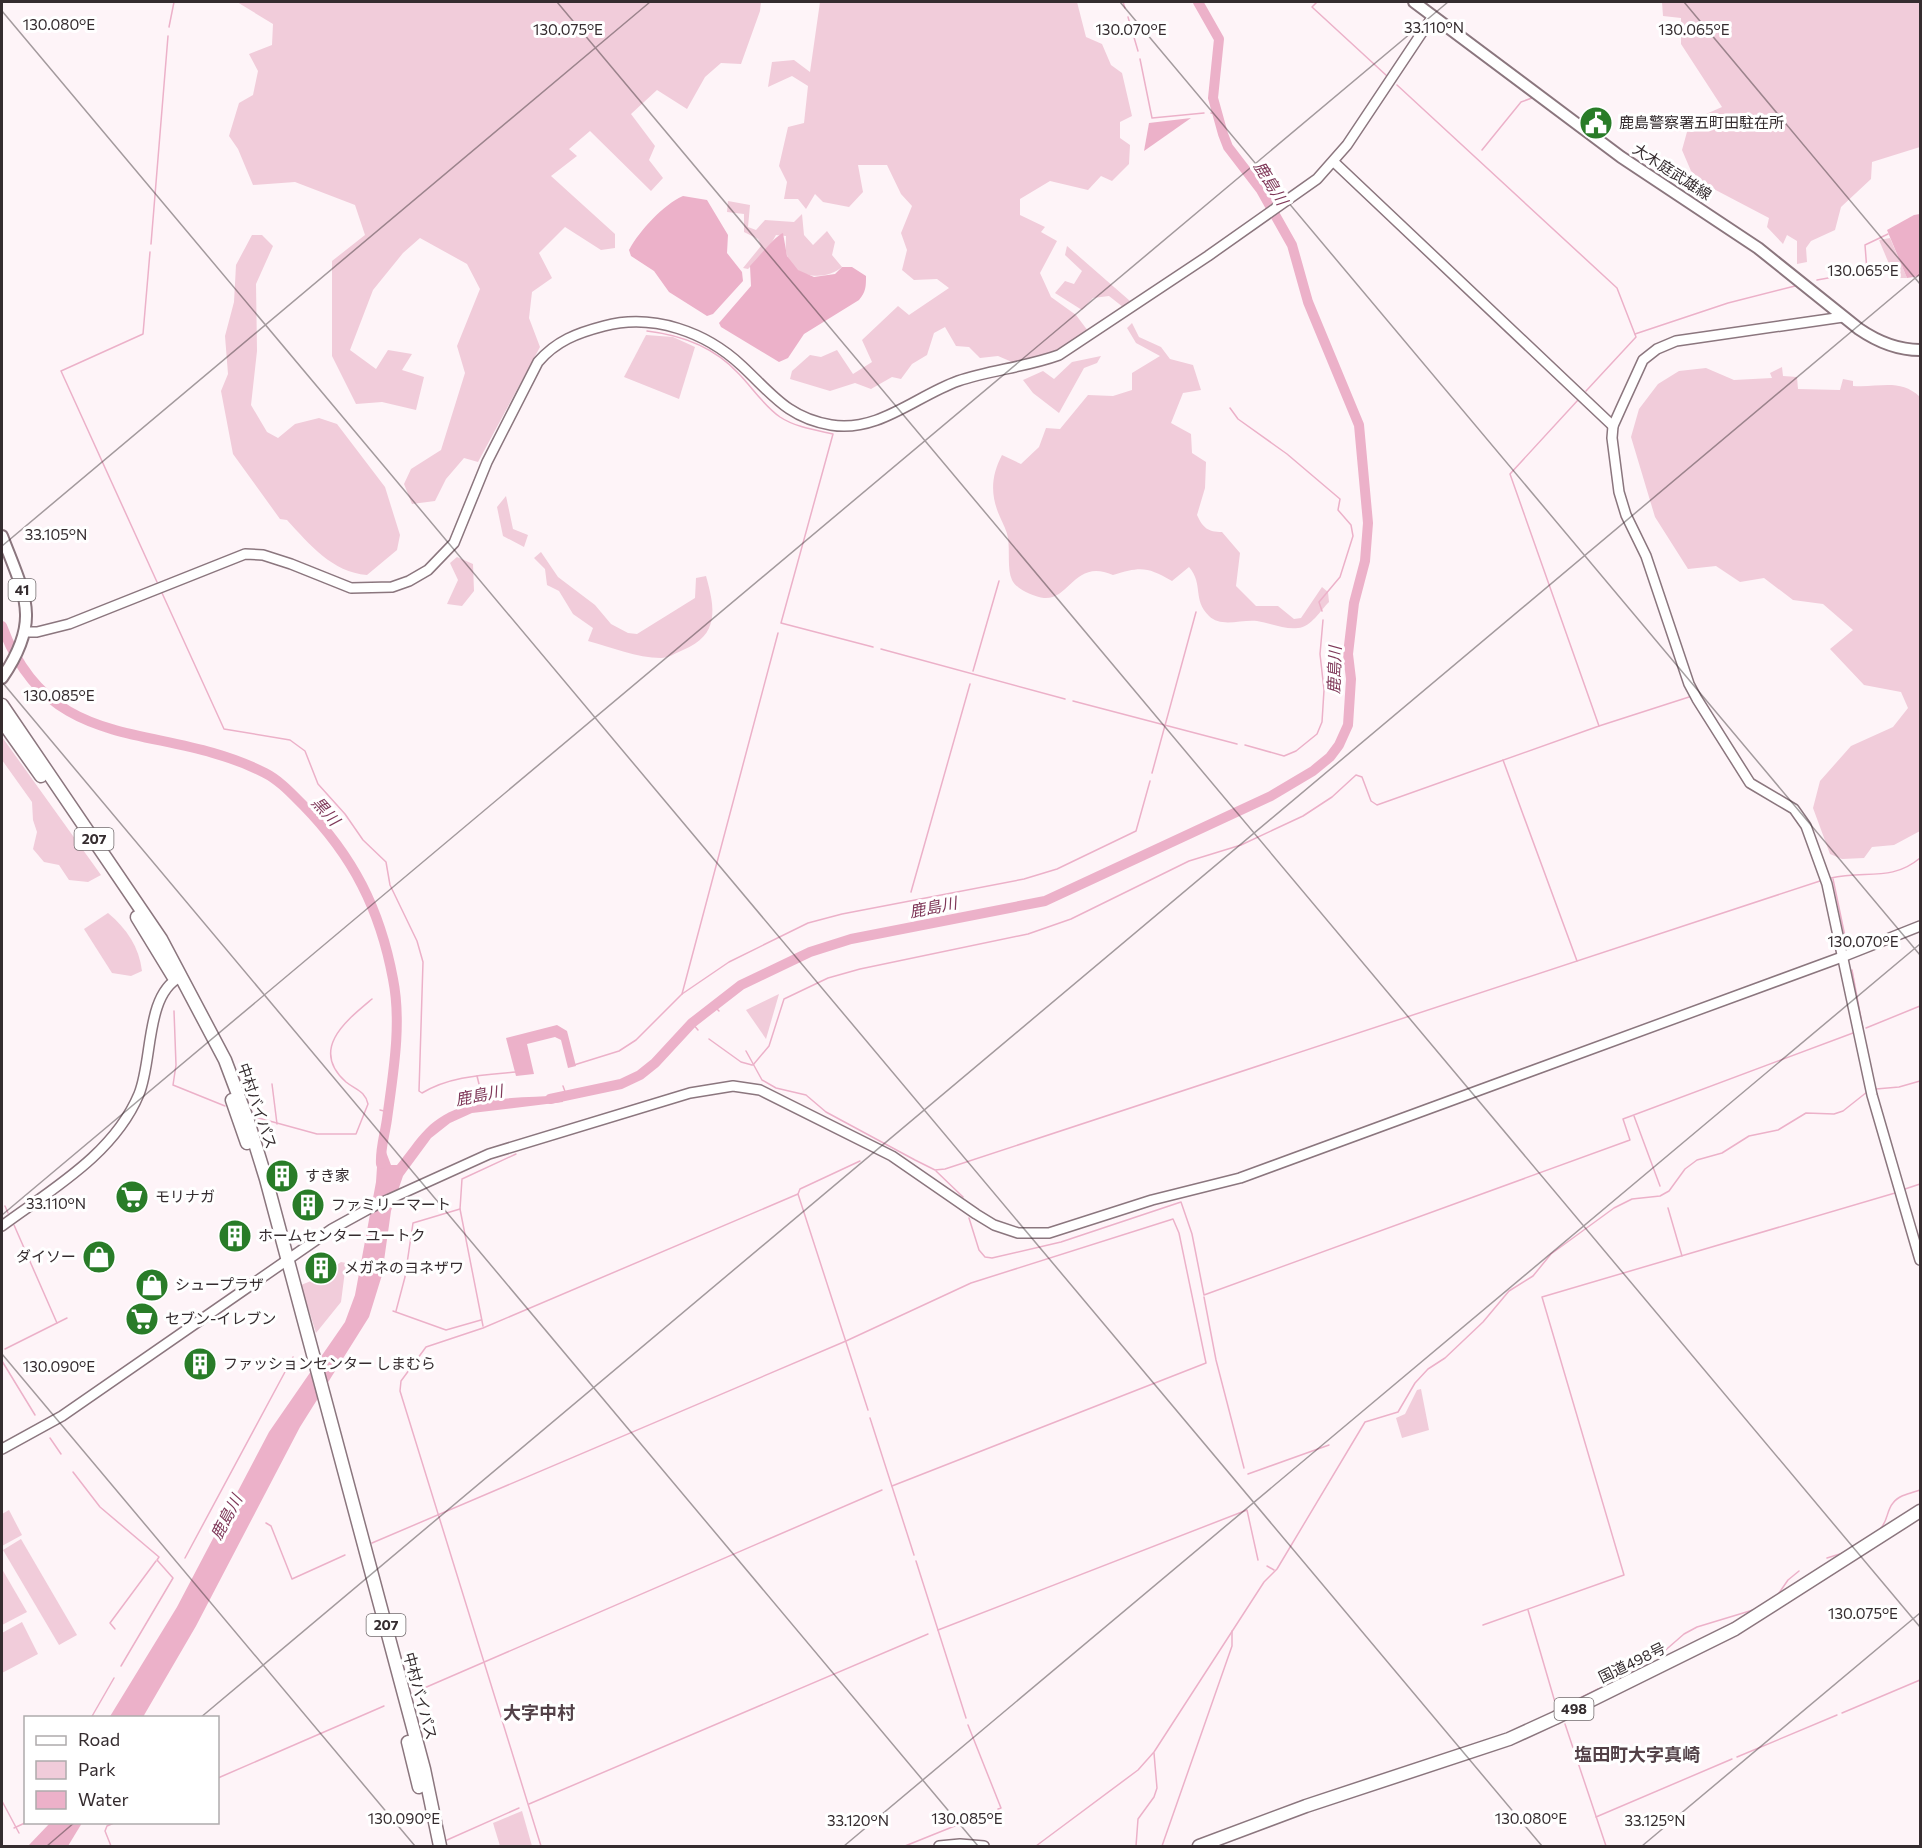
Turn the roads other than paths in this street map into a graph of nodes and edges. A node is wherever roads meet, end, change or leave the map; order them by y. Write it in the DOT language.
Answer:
graph roads {
  1 [pos="1414,2"];
  2 [pos="1433,16"];
  3 [pos="1334,162"];
  4 [pos="1843,317"];
  5 [pos="1920,350"];
  6 [pos="1613,426"];
  7 [pos="2,536"];
  8 [pos="27,632"];
  9 [pos="2,678"];
  10 [pos="2,705"];
  11 [pos="2,721"];
  12 [pos="1920,926"];
  13 [pos="1842,957"];
  14 [pos="178,978"];
  15 [pos="2,1226"];
  16 [pos="1920,1260"];
  17 [pos="285,1261"];
  18 [pos="324,1410"];
  19 [pos="2,1449"];
  20 [pos="1920,1511"];
  21 [pos="432,1846"];
  22 [pos="440,1846"];
  23 [pos="939,1846"];
  24 [pos="984,1846"];
  25 [pos="1199,1846"];
  1 -- 2 [label="main road, 大木庭武雄線"];
  2 -- 3 [label="street"];
  2 -- 4 [label="main road, 大木庭武雄線"];
  3 -- 6 [label="street"];
  3 -- 8 [label="street"];
  4 -- 5 [label="main road, 大木庭武雄線"];
  4 -- 6 [label="street"];
  6 -- 13 [label="street"];
  7 -- 8 [label="main road, 41"];
  8 -- 9 [label="main road, 41"];
  10 -- 14 [label="highway, 中村バイパス / 207"];
  11 -- 14 [label="highway, 中村バイパス / 207"];
  12 -- 13 [label="street"];
  13 -- 16 [label="street"];
  13 -- 17 [label="street"];
  14 -- 15 [label="street"];
  14 -- 17 [label="highway, 中村バイパス / 207"];
  17 -- 18 [label="highway, 中村バイパス / 207"];
  17 -- 19 [label="street"];
  18 -- 21 [label="highway, 中村バイパス / 207"];
  18 -- 22 [label="highway, 中村バイパス / 207"];
  20 -- 25 [label="highway, 国道498号 / 498"];
  23 -- 24 [label="street"];
}
